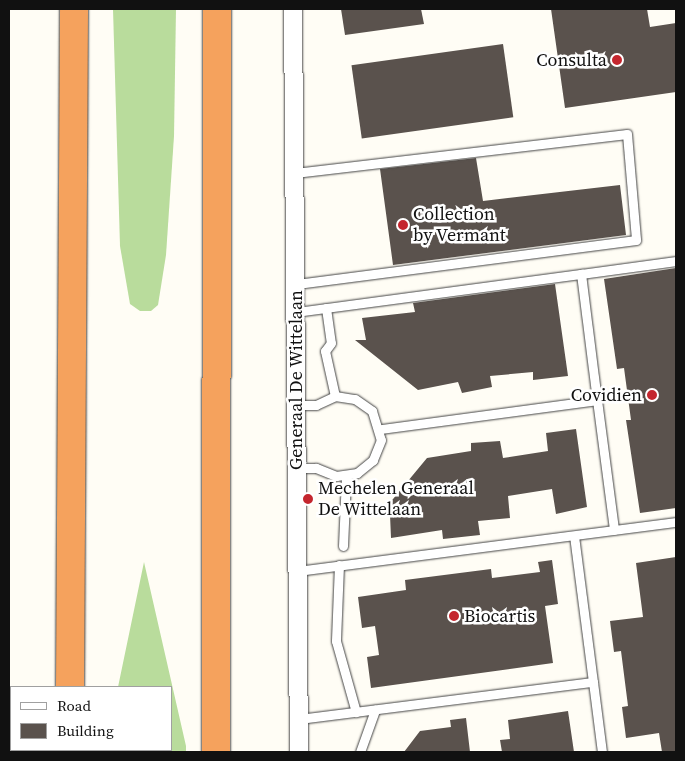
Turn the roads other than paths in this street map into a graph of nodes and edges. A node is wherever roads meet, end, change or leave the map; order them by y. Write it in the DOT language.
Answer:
graph roads {
  1 [pos="74,9"];
  2 [pos="217,9"];
  3 [pos="293,9"];
  4 [pos="295,173"];
  5 [pos="676,261"];
  6 [pos="581,274"];
  7 [pos="296,284"];
  8 [pos="326,308"];
  9 [pos="296,312"];
  10 [pos="335,396"];
  11 [pos="597,400"];
  12 [pos="296,405"];
  13 [pos="380,429"];
  14 [pos="297,468"];
  15 [pos="346,476"];
  16 [pos="676,522"];
  17 [pos="614,530"];
  18 [pos="574,536"];
  19 [pos="343,546"];
  20 [pos="339,565"];
  21 [pos="298,571"];
  22 [pos="593,682"];
  23 [pos="70,686"];
  24 [pos="375,710"];
  25 [pos="356,712"];
  26 [pos="299,720"];
  27 [pos="216,752"];
  28 [pos="299,752"];
  29 [pos="360,752"];
  30 [pos="602,752"];
  1 -- 23 [label="highway"];
  2 -- 27 [label="highway"];
  3 -- 4 [label="street, Generaal De Wittelaan"];
  4 -- 7 [label="street, Generaal De Wittelaan"];
  4 -- 7 [label="lane"];
  5 -- 6 [label="lane"];
  6 -- 8 [label="lane"];
  6 -- 11 [label="lane"];
  7 -- 9 [label="street, Generaal De Wittelaan"];
  8 -- 9 [label="lane"];
  8 -- 10 [label="lane"];
  9 -- 12 [label="street, Generaal De Wittelaan"];
  10 -- 12 [label="lane"];
  10 -- 13 [label="lane"];
  11 -- 13 [label="lane"];
  11 -- 17 [label="lane"];
  12 -- 14 [label="street, Generaal De Wittelaan"];
  13 -- 15 [label="lane"];
  14 -- 15 [label="lane"];
  14 -- 21 [label="street, Generaal De Wittelaan"];
  15 -- 19 [label="lane"];
  16 -- 17 [label="lane"];
  17 -- 18 [label="lane"];
  18 -- 20 [label="lane"];
  18 -- 22 [label="lane"];
  20 -- 21 [label="lane"];
  20 -- 25 [label="lane"];
  21 -- 26 [label="street, Generaal De Wittelaan"];
  22 -- 24 [label="lane"];
  22 -- 30 [label="lane"];
  24 -- 25 [label="lane"];
  24 -- 29 [label="lane"];
  25 -- 26 [label="lane"];
  26 -- 28 [label="street, Generaal De Wittelaan"];
}
